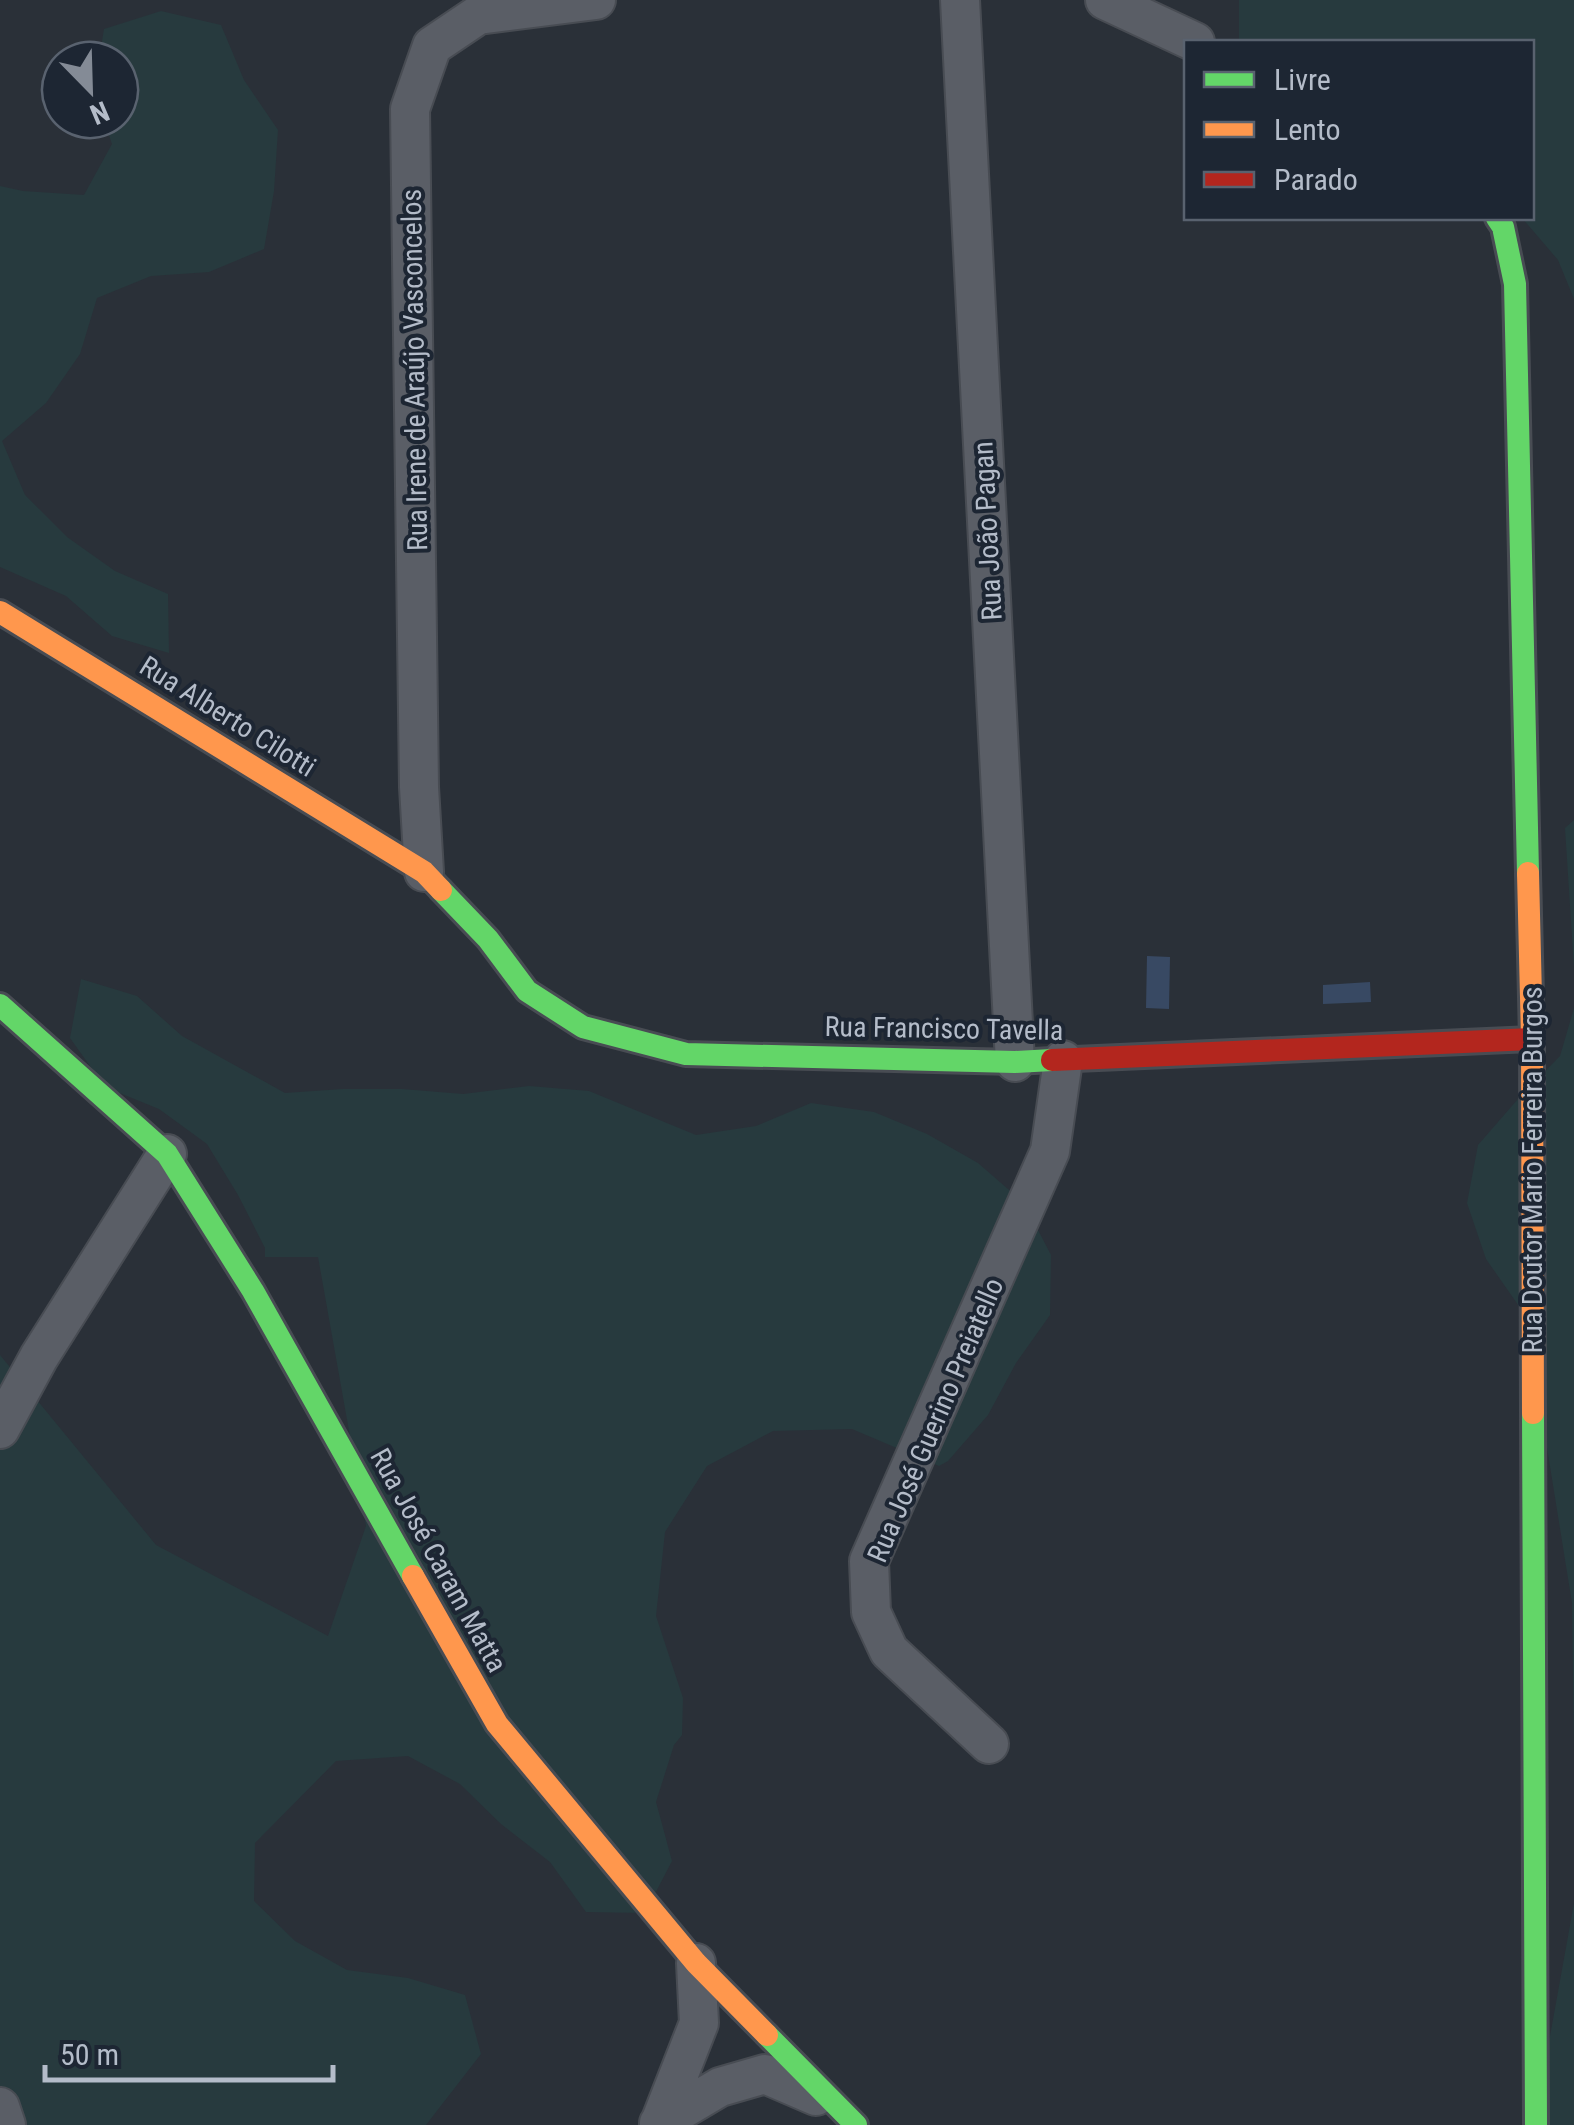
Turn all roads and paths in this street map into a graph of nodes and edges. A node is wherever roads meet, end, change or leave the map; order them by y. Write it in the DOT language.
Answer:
graph roads {
  1 [pos="596,0"];
  2 [pos="960,0"];
  3 [pos="1105,0"];
  4 [pos="1191,40"];
  5 [pos="1498,220"];
  6 [pos="0,612"];
  7 [pos="424,872"];
  8 [pos="0,1005"];
  9 [pos="1532,1040"];
  10 [pos="1063,1060"];
  11 [pos="1015,1062"];
  12 [pos="167,1154"];
  13 [pos="0,1429"];
  14 [pos="988,1744"];
  15 [pos="696,1963"];
  16 [pos="0,2107"];
  17 [pos="845,2114"];
  18 [pos="659,2124"];
  19 [pos="6,2125"];
  20 [pos="1536,2125"];
  1 -- 7 [label="street, Rua Irene de Araújo Vasconcelos"];
  2 -- 11 [label="street, Rua João Pagan"];
  3 -- 4 [label="street"];
  5 -- 9 [label="street, Rua Doutor Mario Ferreira Burgos"];
  6 -- 7 [label="street, Rua Alberto Cilotti"];
  7 -- 11 [label="street, Rua Francisco Tavella"];
  8 -- 12 [label="street, Rua José Caram Matta"];
  9 -- 10 [label="street, Rua Francisco Tavella"];
  9 -- 20 [label="street, Rua Doutor Mario Ferreira Burgos"];
  10 -- 11 [label="street, Rua Francisco Tavella"];
  10 -- 14 [label="street, Rua José Guerino Preiatello"];
  12 -- 13 [label="street"];
  12 -- 15 [label="street, Rua José Caram Matta"];
  15 -- 17 [label="street, Rua José Caram Matta"];
  15 -- 18 [label="street"];
  16 -- 19 [label="street"];
  17 -- 18 [label="street"];
}
